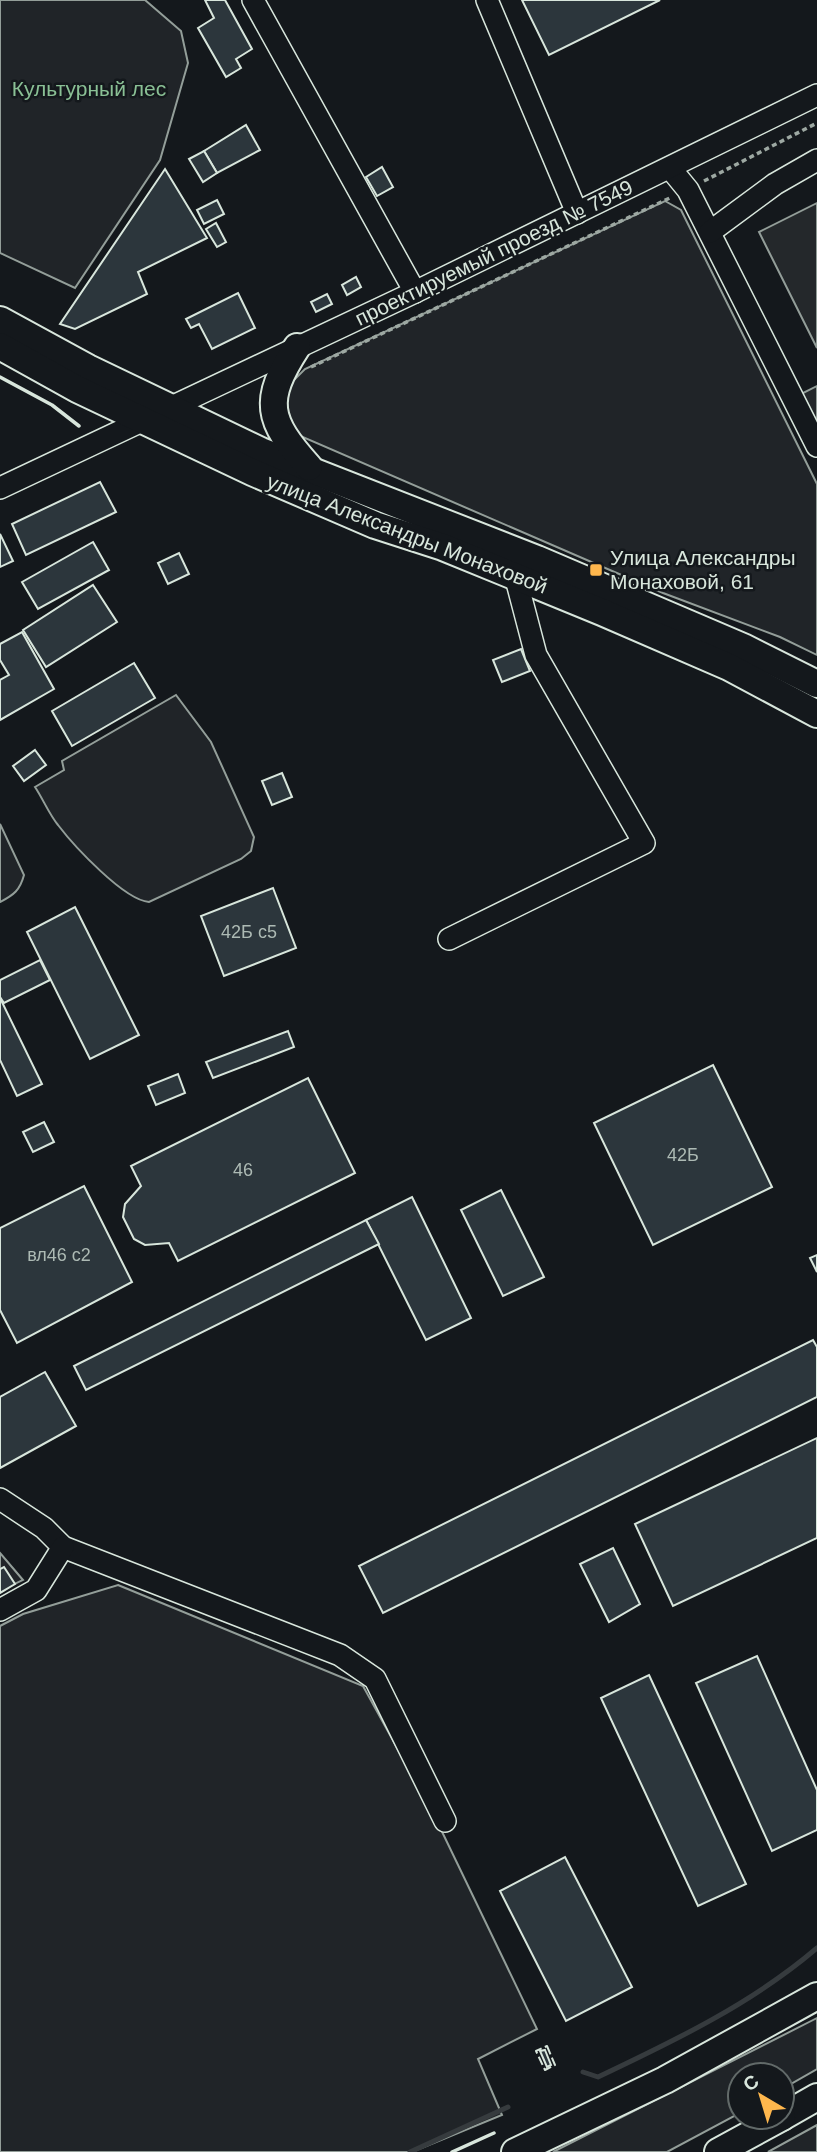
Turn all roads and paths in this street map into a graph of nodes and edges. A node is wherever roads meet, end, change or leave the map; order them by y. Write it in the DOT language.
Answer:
graph roads {
  1 [pos="253,0"];
  2 [pos="487,0"];
  3 [pos="817,95"];
  4 [pos="817,123"];
  5 [pos="817,160"];
  6 [pos="670,168"];
  7 [pos="688,190"];
  8 [pos="577,213"];
  9 [pos="710,232"];
  10 [pos="415,292"];
  11 [pos="0,320"];
  12 [pos="0,346"];
  13 [pos="301,358"];
  14 [pos="169,407"];
  15 [pos="142,420"];
  16 [pos="817,446"];
  17 [pos="313,471"];
  18 [pos="0,488"];
  19 [pos="515,575"];
  20 [pos="743,647"];
  21 [pos="817,670"];
  22 [pos="817,684"];
  23 [pos="817,714"];
  24 [pos="449,939"];
  25 [pos="0,1499"];
  26 [pos="63,1546"];
  27 [pos="0,1610"];
  28 [pos="445,1821"];
  29 [pos="817,1996"];
  30 [pos="817,2097"];
  31 [pos="796,2109"];
  32 [pos="756,2131"];
  33 [pos="515,2152"];
  34 [pos="718,2152"];
  1 -- 10 [label="street"];
  2 -- 8 [label="street"];
  3 -- 6 [label="street, проектируемый проезд № 7549"];
  4 -- 7 [label="path"];
  5 -- 9 [label="street"];
  6 -- 7 [label="street"];
  6 -- 8 [label="street, проектируемый проезд № 7549"];
  7 -- 9 [label="street"];
  7 -- 13 [label="path"];
  8 -- 10 [label="street, проектируемый проезд № 7549"];
  9 -- 16 [label="street"];
  10 -- 13 [label="street, проектируемый проезд № 7549"];
  11 -- 14 [label="main road, улица Александры Монаховой"];
  12 -- 15 [label="main road, улица Александры Монаховой"];
  13 -- 14 [label="street, проектируемый проезд № 7549"];
  13 -- 17 [label="main road"];
  14 -- 15 [label="street, проектируемый проезд № 7549"];
  14 -- 17 [label="main road, улица Александры Монаховой"];
  15 -- 18 [label="street, проектируемый проезд № 7549"];
  15 -- 19 [label="main road, улица Александры Монаховой"];
  17 -- 20 [label="main road, улица Александры Монаховой"];
  19 -- 23 [label="main road, улица Александры Монаховой"];
  19 -- 24 [label="street"];
  20 -- 21 [label="main road"];
  20 -- 22 [label="main road, улица Александры Монаховой"];
  25 -- 26 [label="street"];
  26 -- 27 [label="street"];
  26 -- 28 [label="street"];
  29 -- 33 [label="main road"];
  30 -- 31 [label="main road"];
  32 -- 34 [label="main road"];
}
